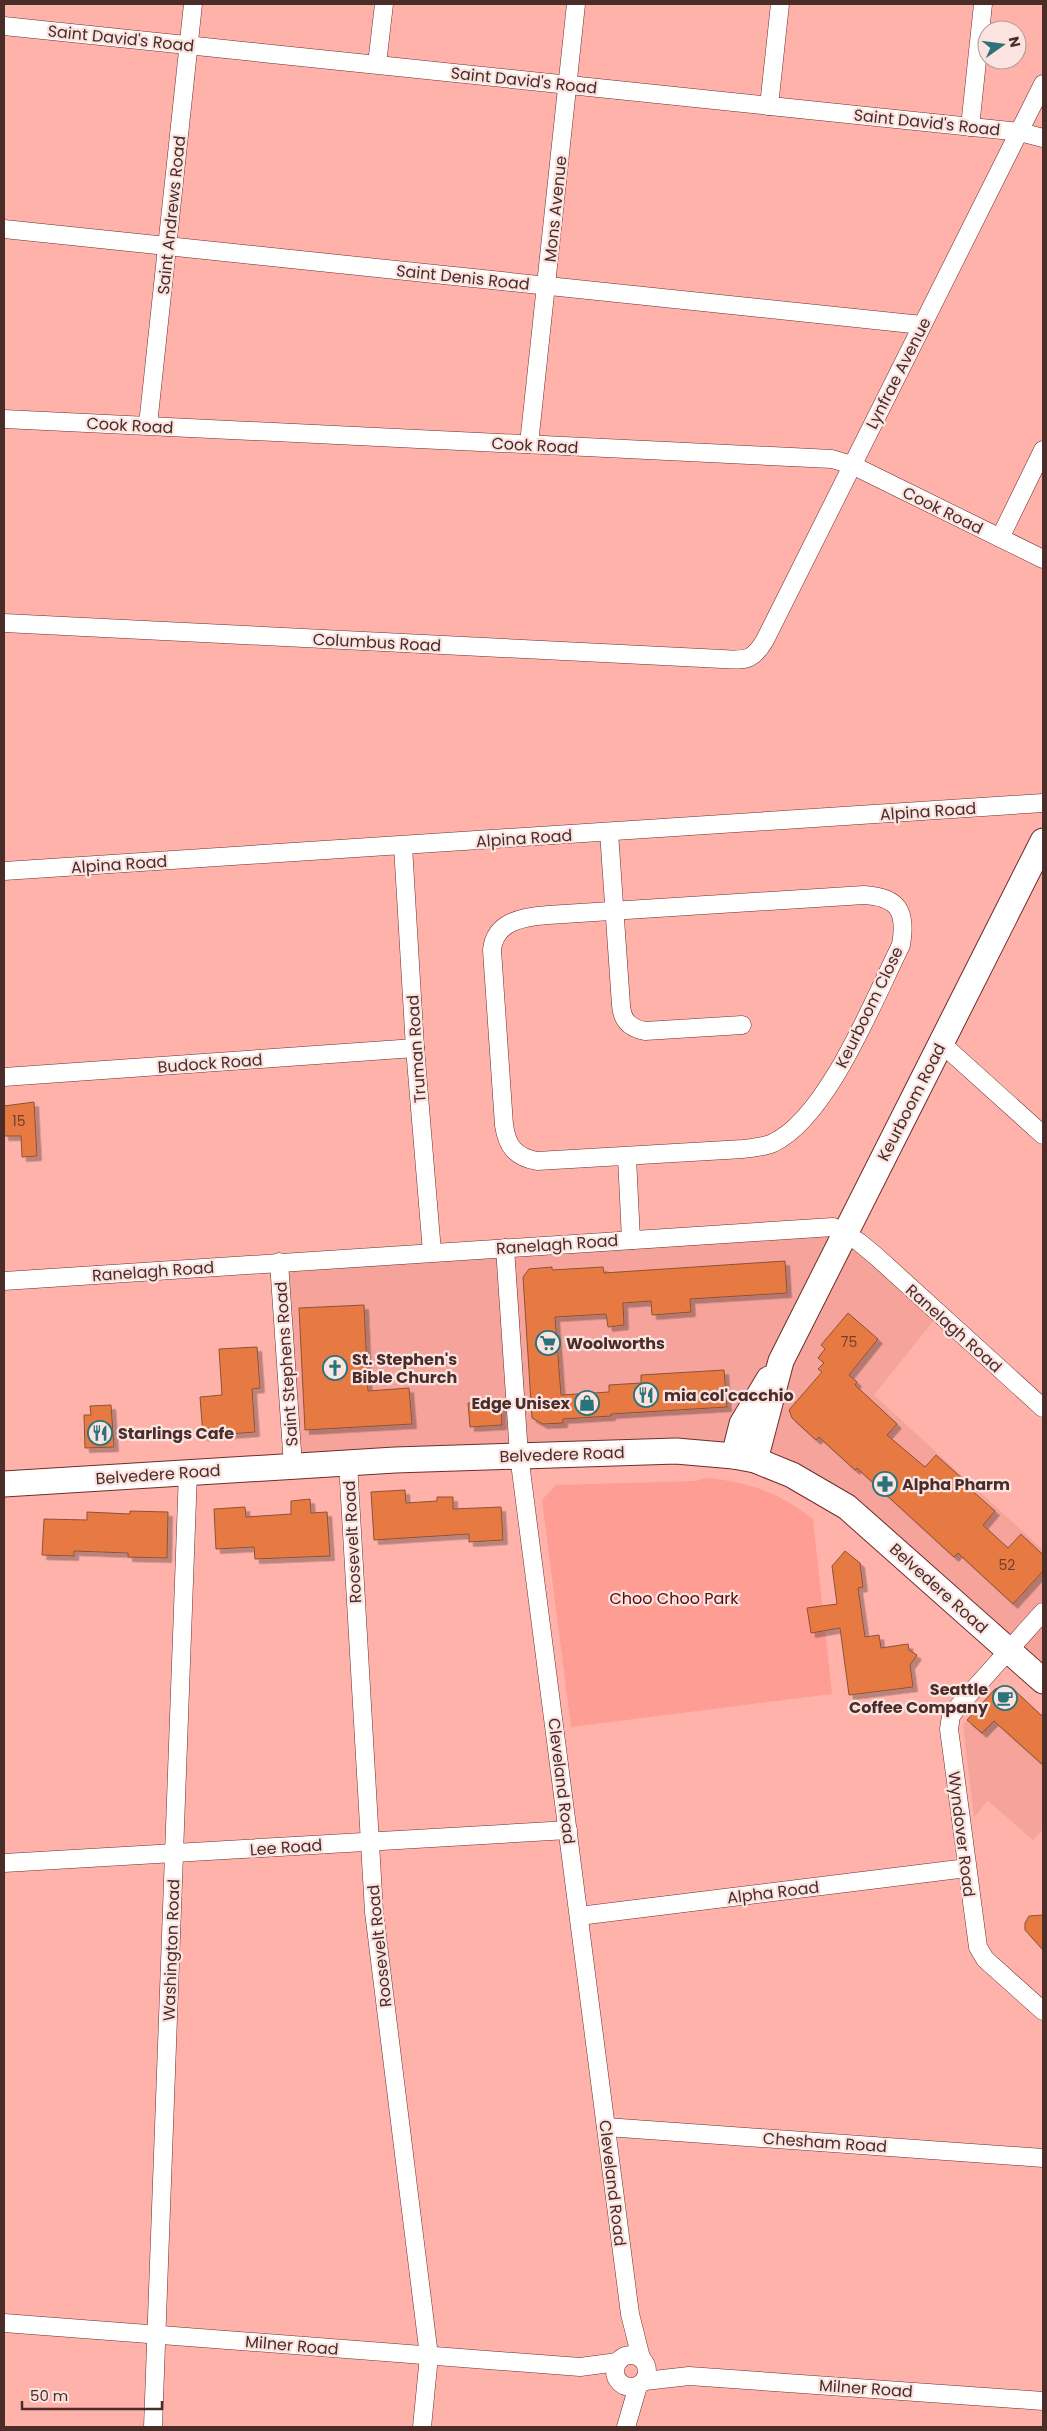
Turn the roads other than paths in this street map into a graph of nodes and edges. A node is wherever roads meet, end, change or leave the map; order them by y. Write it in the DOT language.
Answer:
graph roads {
  1 [pos="193,4"];
  2 [pos="384,4"];
  3 [pos="576,4"];
  4 [pos="780,4"];
  5 [pos="983,4"];
  6 [pos="4,26"];
  7 [pos="188,45"];
  8 [pos="377,64"];
  9 [pos="568,84"];
  10 [pos="1043,84"];
  11 [pos="769,106"];
  12 [pos="970,127"];
  13 [pos="1020,132"];
  14 [pos="1043,138"];
  15 [pos="4,229"];
  16 [pos="168,246"];
  17 [pos="547,285"];
  18 [pos="922,325"];
  19 [pos="4,418"];
  20 [pos="148,425"];
  21 [pos="529,444"];
  22 [pos="1043,450"];
  23 [pos="852,465"];
  24 [pos="1000,538"];
  25 [pos="1043,559"];
  26 [pos="4,623"];
  27 [pos="750,658"];
  28 [pos="1043,803"];
  29 [pos="609,832"];
  30 [pos="1043,841"];
  31 [pos="403,846"];
  32 [pos="4,871"];
  33 [pos="614,911"];
  34 [pos="742,1025"];
  35 [pos="941,1043"];
  36 [pos="416,1048"];
  37 [pos="4,1077"];
  38 [pos="1043,1135"];
  39 [pos="633,1157"];
  40 [pos="845,1233"];
  41 [pos="637,1239"];
  42 [pos="505,1248"];
  43 [pos="432,1252"];
  44 [pos="279,1262"];
  45 [pos="4,1281"];
  46 [pos="1043,1408"];
  47 [pos="519,1455"];
  48 [pos="744,1458"];
  49 [pos="348,1463"];
  50 [pos="293,1466"];
  51 [pos="188,1472"];
  52 [pos="4,1484"];
  53 [pos="1043,1612"];
  54 [pos="1009,1650"];
  55 [pos="1043,1681"];
  56 [pos="568,1830"];
  57 [pos="370,1842"];
  58 [pos="174,1854"];
  59 [pos="4,1863"];
  60 [pos="967,1868"];
  61 [pos="579,1916"];
  62 [pos="1043,2011"];
  63 [pos="606,2127"];
  64 [pos="1043,2158"];
  65 [pos="4,2323"];
  66 [pos="156,2334"];
  67 [pos="429,2356"];
  68 [pos="631,2371"];
  69 [pos="1043,2401"];
  70 [pos="626,2426"];
  71 [pos="153,2427"];
  72 [pos="422,2427"];
  1 -- 7 [label="street, Saint Andrews Road"];
  2 -- 8 [label="street"];
  3 -- 9 [label="street, Mons Avenue"];
  4 -- 11 [label="street"];
  5 -- 12 [label="street"];
  6 -- 7 [label="street, Saint David's Road"];
  7 -- 8 [label="street, Saint David's Road"];
  7 -- 16 [label="street, Saint Andrews Road"];
  8 -- 9 [label="street, Saint David's Road"];
  9 -- 11 [label="street, Saint David's Road"];
  9 -- 17 [label="street, Mons Avenue"];
  10 -- 13 [label="street, Lynfrae Avenue"];
  11 -- 12 [label="street, Saint David's Road"];
  12 -- 13 [label="street, Saint David's Road"];
  13 -- 14 [label="street, Saint David's Road"];
  13 -- 18 [label="street, Lynfrae Avenue"];
  15 -- 16 [label="street, Saint Denis Road"];
  16 -- 17 [label="street, Saint Denis Road"];
  16 -- 20 [label="street, Saint Andrews Road"];
  17 -- 18 [label="street, Saint Denis Road"];
  17 -- 21 [label="street, Mons Avenue"];
  18 -- 23 [label="street, Lynfrae Avenue"];
  19 -- 20 [label="street, Cook Road"];
  20 -- 21 [label="street, Cook Road"];
  21 -- 23 [label="street, Cook Road"];
  22 -- 24 [label="street"];
  23 -- 24 [label="street, Cook Road"];
  23 -- 27 [label="street, Lynfrae Avenue"];
  24 -- 25 [label="street, Cook Road"];
  26 -- 27 [label="street, Columbus Road"];
  28 -- 29 [label="street, Alpina Road"];
  29 -- 31 [label="street, Alpina Road"];
  29 -- 33 [label="street"];
  30 -- 35 [label="main road, Keurboom Road"];
  31 -- 32 [label="street, Alpina Road"];
  31 -- 36 [label="street, Truman Road"];
  33 -- 34 [label="street"];
  33 -- 39 [label="street, Keurboom Close"];
  33 -- 39 [label="street, Keurboom Close"];
  35 -- 38 [label="street"];
  35 -- 40 [label="main road, Keurboom Road"];
  36 -- 37 [label="street, Budock Road"];
  36 -- 43 [label="street, Truman Road"];
  39 -- 41 [label="street"];
  40 -- 41 [label="street, Ranelagh Road"];
  40 -- 46 [label="street, Ranelagh Road"];
  40 -- 48 [label="main road, Keurboom Road"];
  41 -- 42 [label="street, Ranelagh Road"];
  42 -- 43 [label="street, Ranelagh Road"];
  42 -- 47 [label="street, Cleveland Road"];
  43 -- 44 [label="street, Ranelagh Road"];
  44 -- 45 [label="street, Ranelagh Road"];
  44 -- 50 [label="street, Saint Stephens Road"];
  47 -- 48 [label="main road, Belvedere Road"];
  47 -- 49 [label="main road, Belvedere Road"];
  47 -- 56 [label="street, Cleveland Road"];
  48 -- 54 [label="main road, Belvedere Road"];
  49 -- 50 [label="main road, Belvedere Road"];
  49 -- 57 [label="street, Roosevelt Road"];
  50 -- 51 [label="main road, Belvedere Road"];
  51 -- 52 [label="main road, Belvedere Road"];
  51 -- 58 [label="street, Washington Road"];
  53 -- 54 [label="street, Wyndover Road"];
  54 -- 55 [label="main road, Belvedere Road"];
  54 -- 60 [label="street, Wyndover Road"];
  56 -- 57 [label="street, Lee Road"];
  56 -- 61 [label="street, Cleveland Road"];
  57 -- 58 [label="street, Lee Road"];
  57 -- 67 [label="street, Roosevelt Road"];
  58 -- 59 [label="street, Lee Road"];
  58 -- 66 [label="street, Washington Road"];
  60 -- 61 [label="street, Alpha Road"];
  60 -- 62 [label="street, Wyndover Road"];
  61 -- 63 [label="street, Cleveland Road"];
  63 -- 64 [label="street, Chesham Road"];
  63 -- 68 [label="street, Cleveland Road"];
  65 -- 66 [label="street, Milner Road"];
  66 -- 67 [label="street, Milner Road"];
  66 -- 71 [label="street, Washington Road"];
  67 -- 68 [label="street, Milner Road"];
  67 -- 72 [label="street, Roosevelt Road"];
  68 -- 69 [label="street, Milner Road"];
  68 -- 70 [label="street, Cleveland Road"];
}
